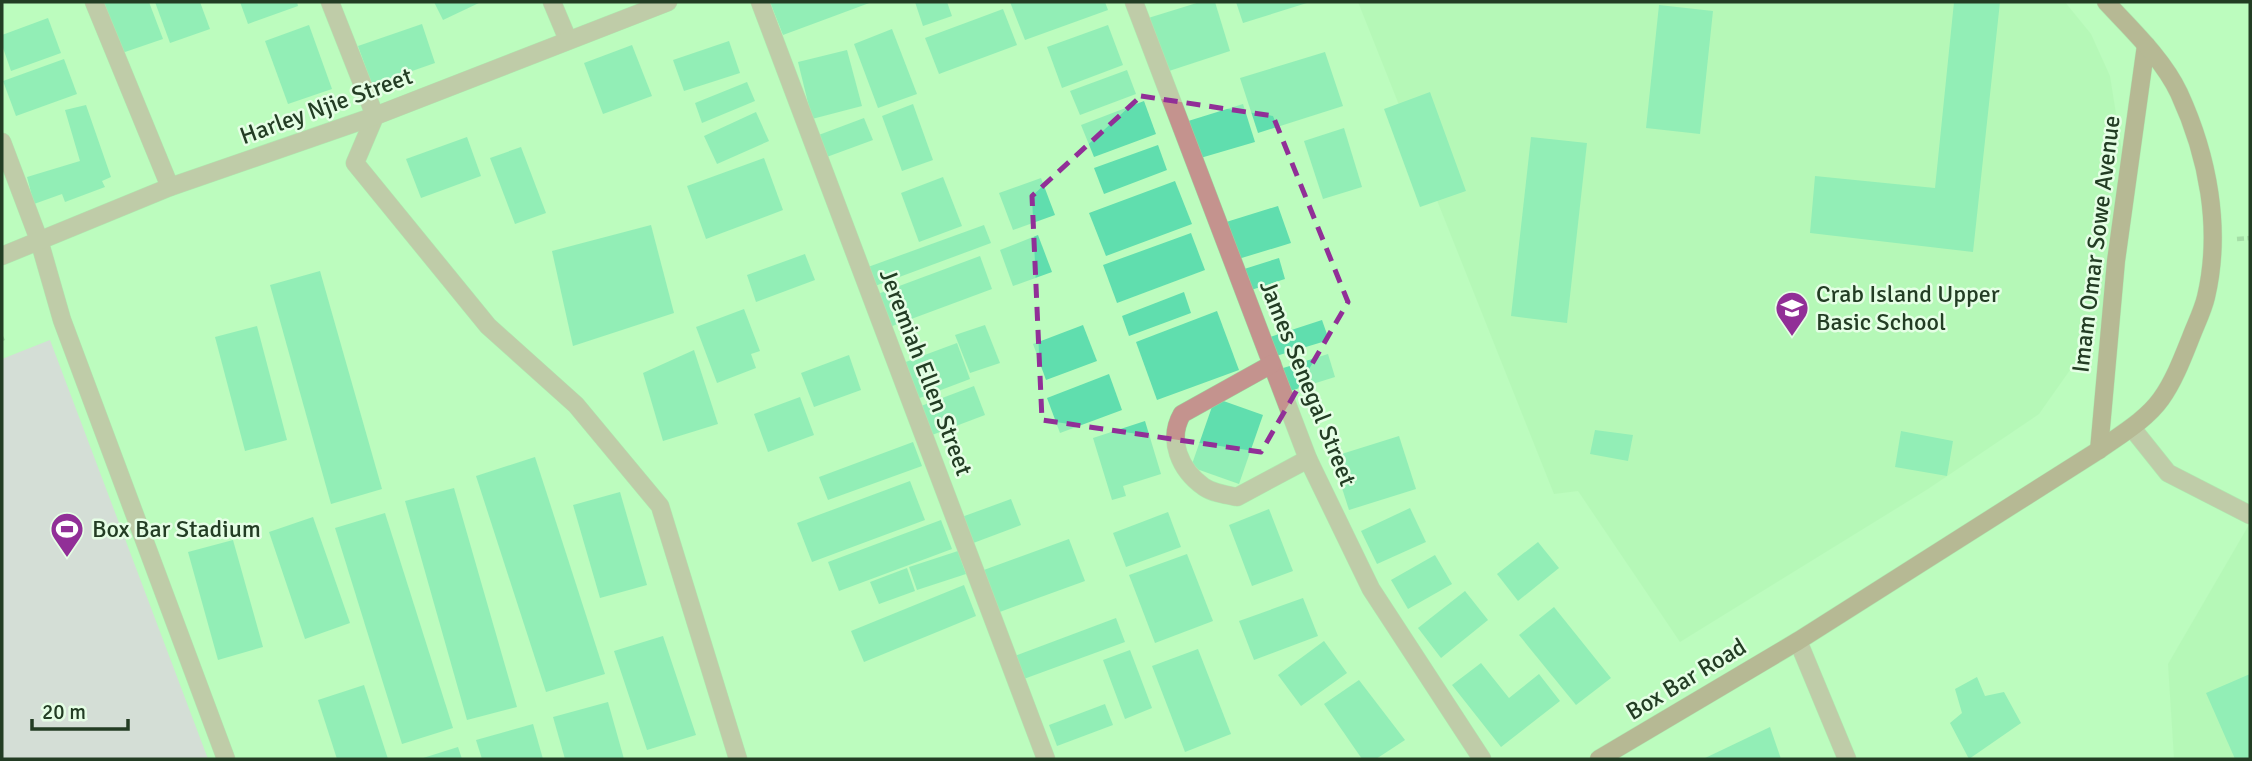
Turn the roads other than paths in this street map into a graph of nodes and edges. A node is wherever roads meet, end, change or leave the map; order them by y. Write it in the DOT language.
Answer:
graph roads {
  1 [pos="94,2"];
  2 [pos="330,2"];
  3 [pos="552,2"];
  4 [pos="668,2"];
  5 [pos="760,2"];
  6 [pos="1134,2"];
  7 [pos="2106,2"];
  8 [pos="568,40"];
  9 [pos="2146,45"];
  10 [pos="375,116"];
  11 [pos="2,142"];
  12 [pos="170,187"];
  13 [pos="39,240"];
  14 [pos="2,256"];
  15 [pos="1272,364"];
  16 [pos="2132,428"];
  17 [pos="2099,450"];
  18 [pos="1308,459"];
  19 [pos="2250,515"];
  20 [pos="1798,641"];
  21 [pos="226,759"];
  22 [pos="738,759"];
  23 [pos="1046,759"];
  24 [pos="1482,759"];
  25 [pos="1599,759"];
  26 [pos="1847,759"];
  1 -- 12 [label="street"];
  2 -- 10 [label="street"];
  3 -- 8 [label="street"];
  4 -- 8 [label="street, Harley Njie Street"];
  5 -- 23 [label="street, Jeremiah Ellen Street"];
  6 -- 15 [label="street, James Senegal Street"];
  7 -- 9 [label="street"];
  8 -- 10 [label="street, Harley Njie Street"];
  9 -- 16 [label="street"];
  9 -- 17 [label="street, Imam Omar Sowe Avenue"];
  10 -- 12 [label="street, Harley Njie Street"];
  10 -- 22 [label="street"];
  11 -- 13 [label="street"];
  12 -- 13 [label="street, Harley Njie Street"];
  13 -- 14 [label="street, Harley Njie Street"];
  13 -- 21 [label="street"];
  15 -- 18 [label="street, James Senegal Street"];
  15 -- 18 [label="street"];
  16 -- 17 [label="street"];
  16 -- 19 [label="street"];
  17 -- 20 [label="street"];
  18 -- 24 [label="street, James Senegal Street"];
  20 -- 25 [label="street, Box Bar Road"];
  20 -- 26 [label="street"];
}
